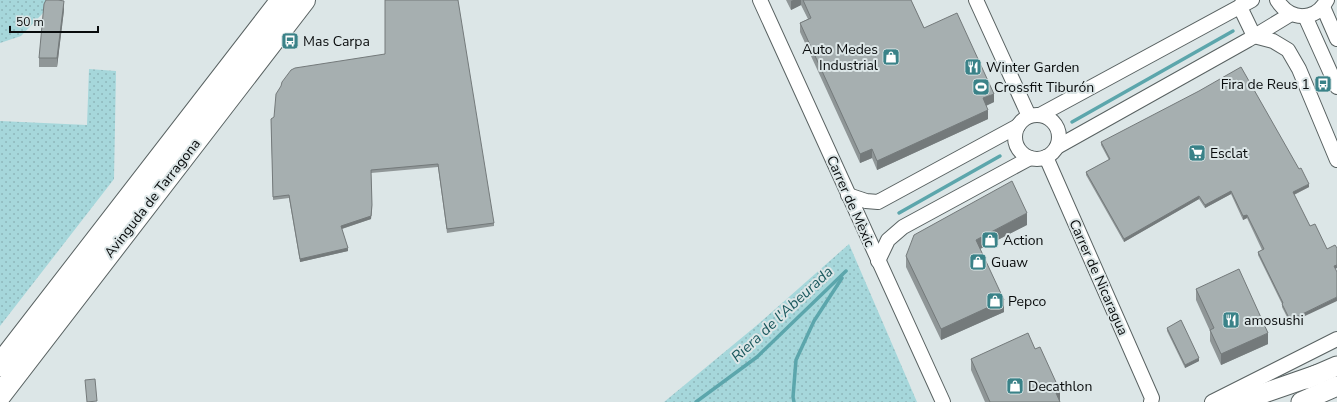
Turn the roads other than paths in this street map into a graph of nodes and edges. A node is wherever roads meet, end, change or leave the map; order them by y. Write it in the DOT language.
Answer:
graph roads {
  1 [pos="282,0"];
  2 [pos="304,0"];
  3 [pos="760,0"];
  4 [pos="976,0"];
  5 [pos="1277,0"];
  6 [pos="1245,2"];
  7 [pos="1325,3"];
  8 [pos="1298,15"];
  9 [pos="1254,36"];
  10 [pos="1337,38"];
  11 [pos="1337,87"];
  12 [pos="1034,116"];
  13 [pos="1018,126"];
  14 [pos="1057,147"];
  15 [pos="1046,157"];
  16 [pos="1030,158"];
  17 [pos="1337,160"];
  18 [pos="848,195"];
  19 [pos="878,261"];
  20 [pos="1337,338"];
  21 [pos="0,365"];
  22 [pos="1337,366"];
  23 [pos="1319,374"];
  24 [pos="1337,386"];
  25 [pos="0,395"];
  26 [pos="1154,401"];
  27 [pos="943,402"];
  28 [pos="1212,402"];
  29 [pos="1231,402"];
  30 [pos="1256,402"];
  31 [pos="1301,402"];
  1 -- 21 [label="main road, Avinguda de Tarragona"];
  2 -- 25 [label="main road, Avinguda de Tarragona"];
  3 -- 18 [label="street, Carrer de Mèxic"];
  4 -- 12 [label="street"];
  5 -- 8 [label="street"];
  6 -- 9 [label="street"];
  6 -- 12 [label="street"];
  7 -- 8 [label="street"];
  7 -- 10 [label="street"];
  8 -- 9 [label="street"];
  8 -- 11 [label="street"];
  9 -- 14 [label="street"];
  9 -- 17 [label="street"];
  12 -- 13 [label="street"];
  12 -- 14 [label="street"];
  13 -- 16 [label="street"];
  13 -- 18 [label="street"];
  14 -- 15 [label="street"];
  15 -- 16 [label="street"];
  15 -- 26 [label="street, Carrer de Nicaragua"];
  16 -- 19 [label="street"];
  18 -- 19 [label="street, Carrer de Mèxic"];
  19 -- 27 [label="street, Carrer de Mèxic"];
  20 -- 28 [label="street"];
  22 -- 23 [label="main road"];
  23 -- 29 [label="main road"];
  23 -- 30 [label="main road"];
  24 -- 31 [label="main road"];
}
